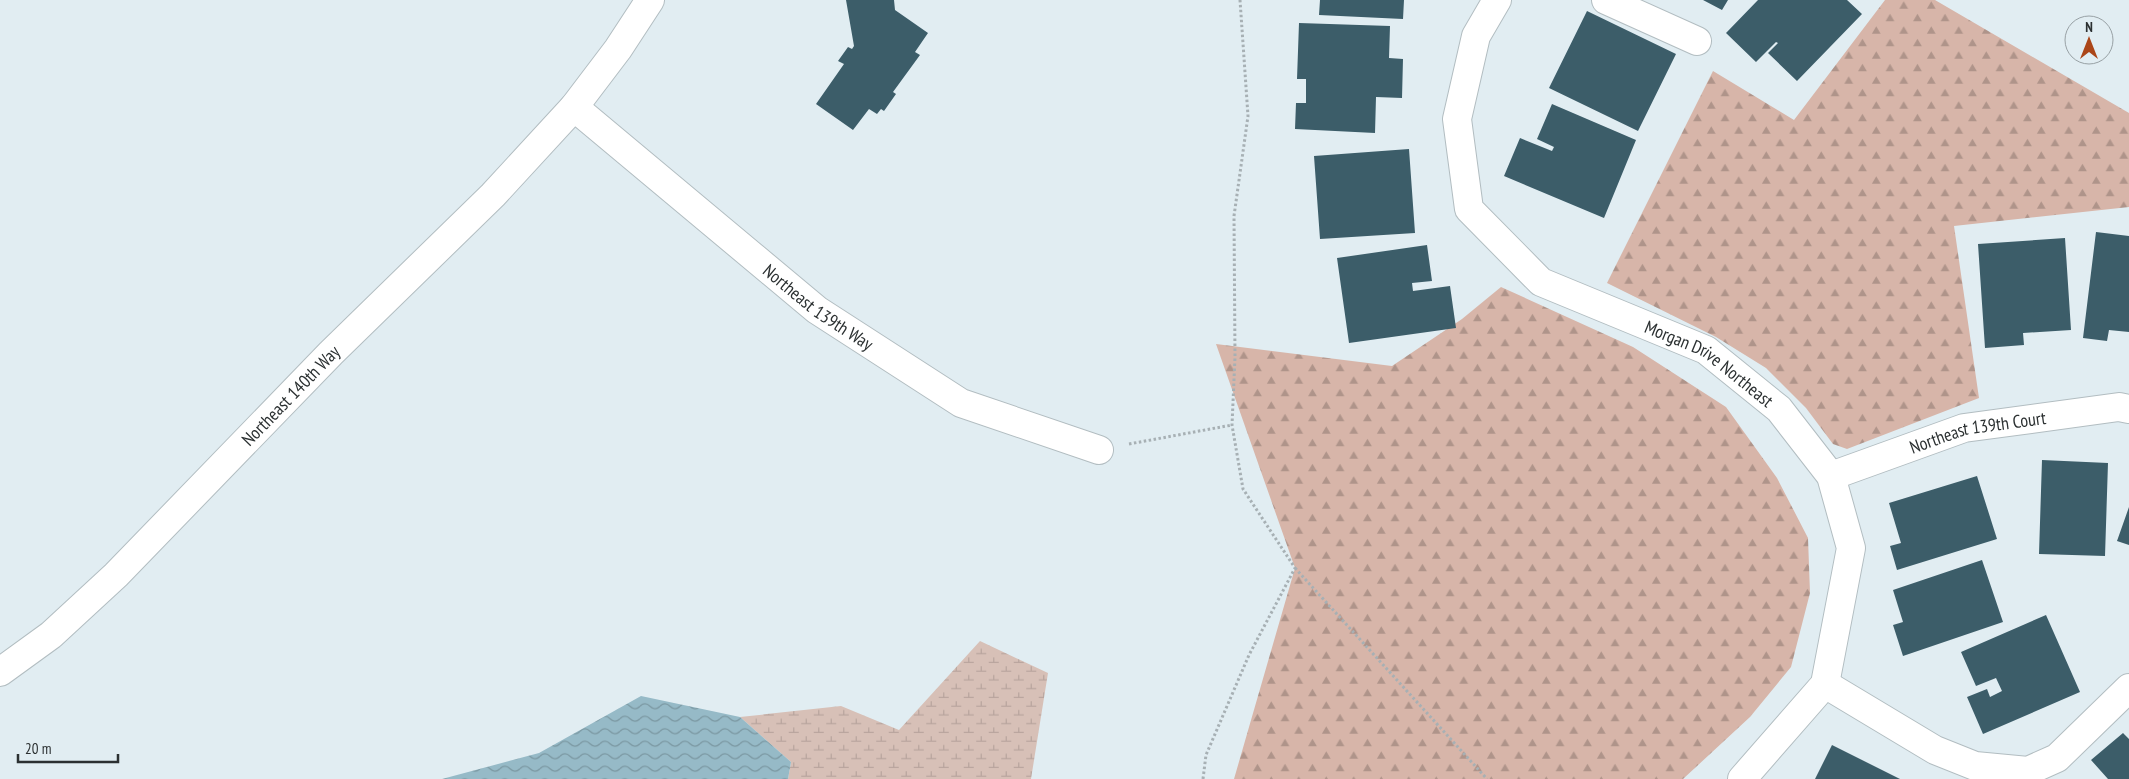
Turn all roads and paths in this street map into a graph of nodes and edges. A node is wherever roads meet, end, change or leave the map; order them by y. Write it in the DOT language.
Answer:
graph roads {
  1 [pos="650,0"];
  2 [pos="1240,0"];
  3 [pos="1497,0"];
  4 [pos="1606,0"];
  5 [pos="1697,41"];
  6 [pos="574,108"];
  7 [pos="2129,408"];
  8 [pos="1232,425"];
  9 [pos="1099,450"];
  10 [pos="1831,476"];
  11 [pos="1295,568"];
  12 [pos="0,672"];
  13 [pos="1825,684"];
  14 [pos="2129,688"];
  15 [pos="1203,779"];
  16 [pos="1487,779"];
  17 [pos="1742,779"];
  1 -- 6 [label="street, Northeast 140th Way"];
  2 -- 8 [label="path"];
  3 -- 10 [label="street, Morgan Drive Northeast"];
  4 -- 5 [label="street"];
  6 -- 9 [label="street, Northeast 139th Way"];
  6 -- 12 [label="street, Northeast 140th Way"];
  7 -- 10 [label="street, Northeast 139th Court"];
  8 -- 9 [label="path"];
  8 -- 11 [label="path"];
  10 -- 13 [label="street, Morgan Drive Northeast"];
  11 -- 15 [label="path"];
  11 -- 16 [label="path"];
  13 -- 14 [label="street"];
  13 -- 17 [label="street"];
}
